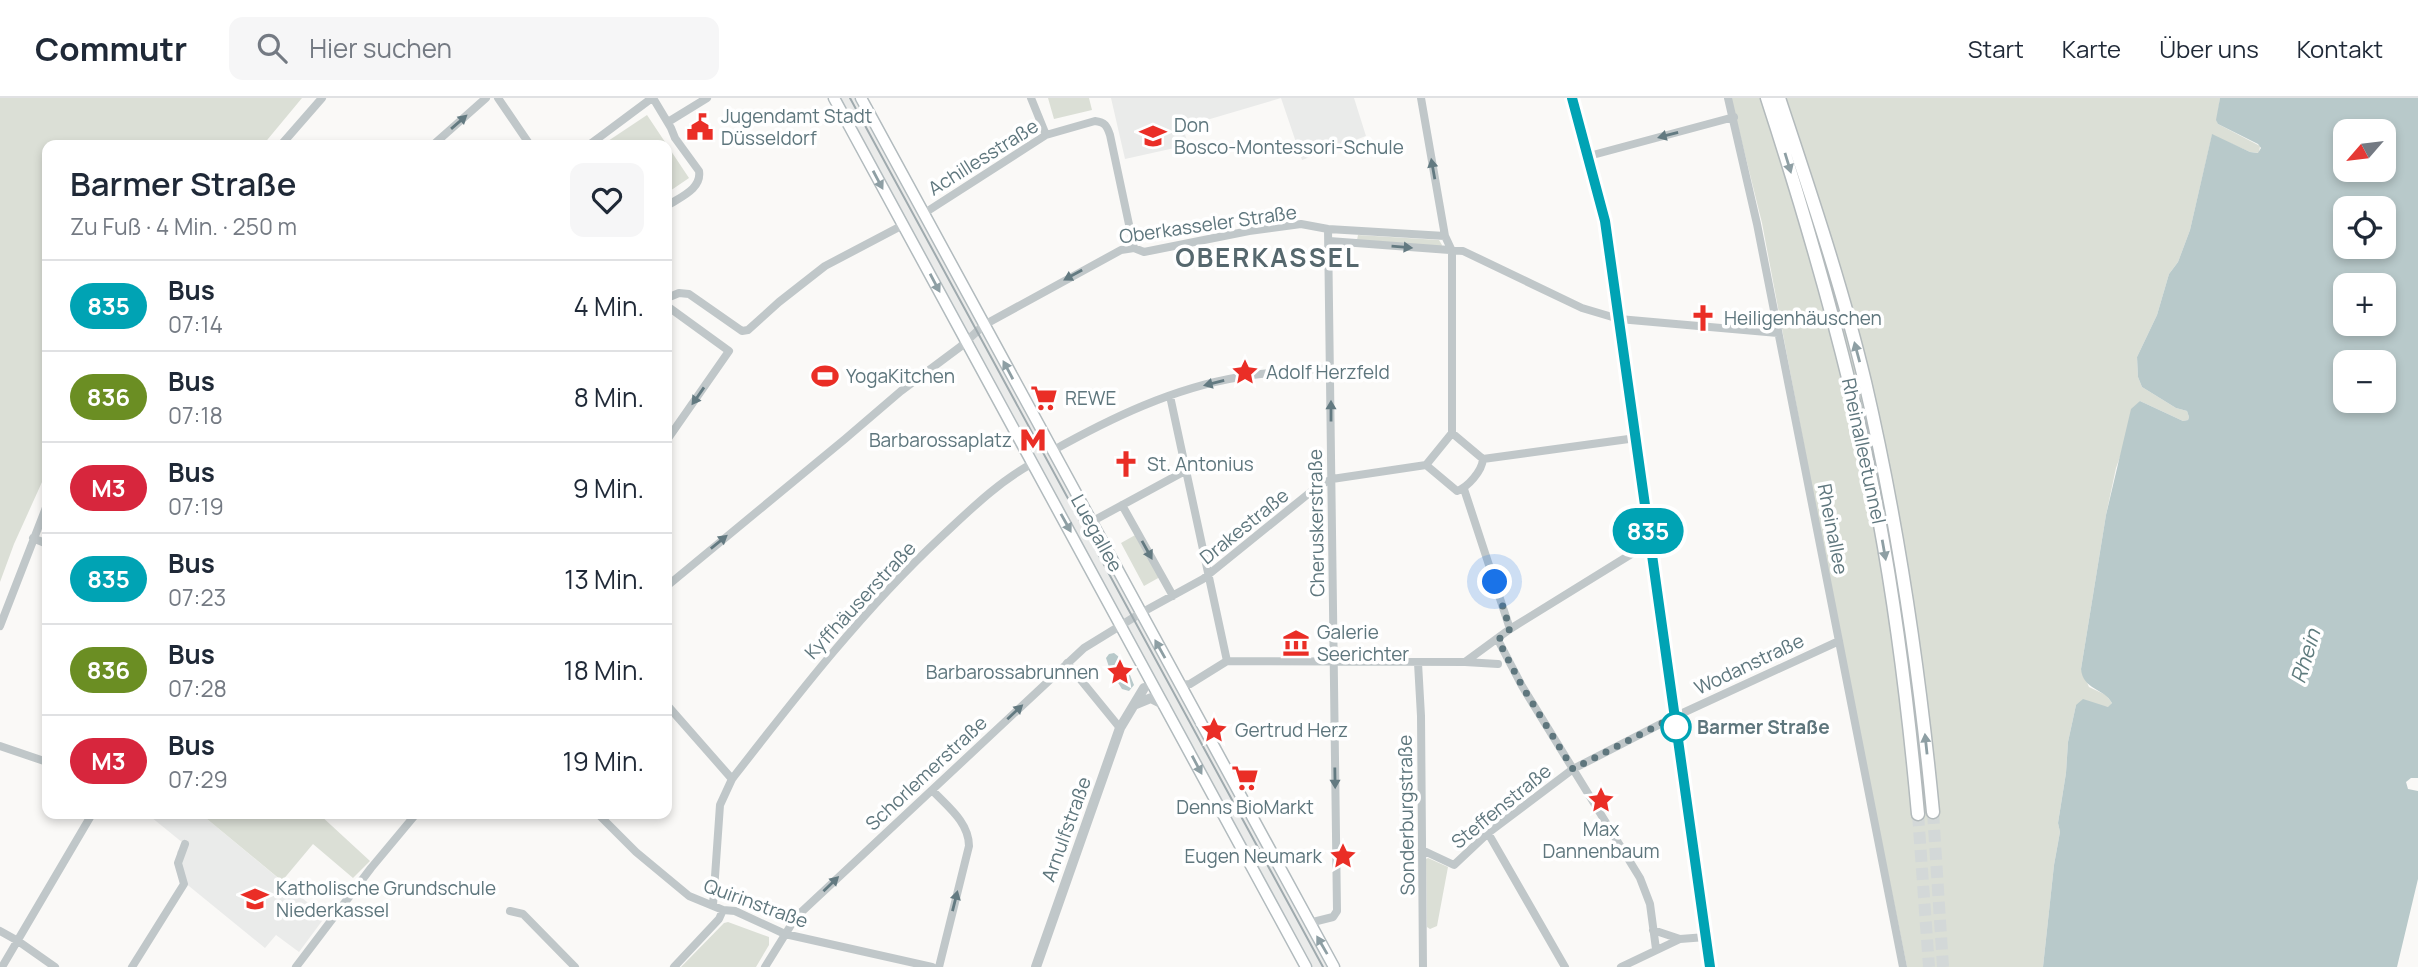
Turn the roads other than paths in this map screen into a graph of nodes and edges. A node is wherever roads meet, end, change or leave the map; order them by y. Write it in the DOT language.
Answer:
graph roads {
  1 [pos="322,98"];
  2 [pos="486,98"];
  3 [pos="498,98"];
  4 [pos="652,98"];
  5 [pos="707,98"];
  6 [pos="834,98"];
  7 [pos="861,98"];
  8 [pos="1031,98"];
  9 [pos="1421,98"];
  10 [pos="1572,98"];
  11 [pos="1728,98"];
  12 [pos="1767,98"];
  13 [pos="1779,98"];
  14 [pos="1734,117"];
  15 [pos="668,122"];
  16 [pos="1046,135"];
  17 [pos="285,140"];
  18 [pos="439,140"];
  19 [pos="527,140"];
  20 [pos="596,140"];
  21 [pos="1589,156"];
  22 [pos="672,203"];
  23 [pos="923,214"];
  24 [pos="903,225"];
  25 [pos="1328,229"];
  26 [pos="1445,236"];
  27 [pos="1329,241"];
  28 [pos="1135,247"];
  29 [pos="1452,251"];
  30 [pos="672,296"];
  31 [pos="672,310"];
  32 [pos="1619,319"];
  33 [pos="984,325"];
  34 [pos="1778,333"];
  35 [pos="967,342"];
  36 [pos="1331,368"];
  37 [pos="1170,396"];
  38 [pos="672,433"];
  39 [pos="1452,433"];
  40 [pos="1636,438"];
  41 [pos="1052,452"];
  42 [pos="1483,459"];
  43 [pos="1033,463"];
  44 [pos="1426,465"];
  45 [pos="1185,471"];
  46 [pos="1332,479"];
  47 [pos="1464,489"];
  48 [pos="1122,505"];
  49 [pos="42,517"];
  50 [pos="1091,522"];
  51 [pos="33,538"];
  52 [pos="42,542"];
  53 [pos="1651,550"];
  54 [pos="1209,575"];
  55 [pos="672,582"];
  56 [pos="1172,596"];
  57 [pos="1141,613"];
  58 [pos="1124,623"];
  59 [pos="0,626"];
  60 [pos="1510,629"];
  61 [pos="1498,640"];
  62 [pos="1839,641"];
  63 [pos="1333,660"];
  64 [pos="1227,661"];
  65 [pos="1465,662"];
  66 [pos="1068,663"];
  67 [pos="1418,663"];
  68 [pos="1498,664"];
  69 [pos="1148,674"];
  70 [pos="1180,685"];
  71 [pos="1144,688"];
  72 [pos="1134,705"];
  73 [pos="1165,705"];
  74 [pos="672,711"];
  75 [pos="1674,717"];
  76 [pos="1120,728"];
  77 [pos="0,746"];
  78 [pos="42,760"];
  79 [pos="1573,769"];
  80 [pos="732,779"];
  81 [pos="932,790"];
  82 [pos="1933,812"];
  83 [pos="1918,814"];
  84 [pos="89,819"];
  85 [pos="412,819"];
  86 [pos="603,819"];
  87 [pos="1488,833"];
  88 [pos="185,844"];
  89 [pos="1422,850"];
  90 [pos="713,905"];
  91 [pos="723,910"];
  92 [pos="510,911"];
  93 [pos="1310,923"];
  94 [pos="1653,930"];
  95 [pos="0,931"];
  96 [pos="785,934"];
  97 [pos="1706,937"];
  98 [pos="1680,939"];
  99 [pos="18,941"];
  100 [pos="1656,949"];
  101 [pos="1305,966"];
  102 [pos="2,967"];
  103 [pos="55,967"];
  104 [pos="132,967"];
  105 [pos="296,967"];
  106 [pos="575,967"];
  107 [pos="674,967"];
  108 [pos="765,967"];
  109 [pos="932,967"];
  110 [pos="939,967"];
  111 [pos="1036,967"];
  112 [pos="1334,967"];
  113 [pos="1423,967"];
  114 [pos="1565,967"];
  115 [pos="1621,967"];
  116 [pos="1710,967"];
  117 [pos="1903,967"];
  1 -- 17 [label="street"];
  18 -- 2 [label="street, one-way"];
  3 -- 19 [label="street"];
  4 -- 15 [label="street"];
  4 -- 20 [label="street"];
  5 -- 15 [label="street"];
  6 -- 24 [label="main road, Luegallee, one-way"];
  7 -- 23 [label="main road, Luegallee"];
  8 -- 16 [label="street"];
  26 -- 9 [label="street, one-way"];
  10 -- 21 [label="street"];
  11 -- 14 [label="street, Rheinallee"];
  12 -- 83 [label="highway, Rheinalleetunnel, one-way"];
  82 -- 13 [label="highway, Rheinalleetunnel, one-way"];
  14 -- 21 [label="street, one-way"];
  14 -- 34 [label="street, Rheinallee"];
  15 -- 22 [label="street"];
  16 -- 23 [label="street, Achillesstraße"];
  16 -- 28 [label="street, Achillesstraße"];
  21 -- 32 [label="street"];
  23 -- 33 [label="main road, Luegallee"];
  24 -- 30 [label="street"];
  24 -- 35 [label="main road, Luegallee, one-way"];
  25 -- 26 [label="street, Oberkasseler Straße"];
  25 -- 27 [label="street, Cheruskerstraße"];
  25 -- 28 [label="street, Oberkasseler Straße"];
  26 -- 29 [label="street"];
  27 -- 29 [label="street, one-way"];
  27 -- 36 [label="street, Cheruskerstraße"];
  28 -- 33 [label="street, Oberkasseler Straße, one-way"];
  29 -- 32 [label="street"];
  29 -- 39 [label="street"];
  31 -- 38 [label="street, one-way"];
  32 -- 34 [label="street"];
  32 -- 40 [label="street"];
  33 -- 35 [label="street, Oberkasseler Straße"];
  41 -- 33 [label="main road, Luegallee, one-way"];
  34 -- 62 [label="street, Rheinallee"];
  35 -- 43 [label="main road, Luegallee"];
  55 -- 35 [label="street, Oberkasseler Straße, one-way"];
  36 -- 37 [label="street, one-way"];
  46 -- 36 [label="street, Cheruskerstraße, one-way"];
  37 -- 41 [label="street"];
  37 -- 45 [label="street"];
  39 -- 42 [label="street"];
  39 -- 44 [label="street"];
  40 -- 42 [label="street"];
  40 -- 53 [label="street"];
  41 -- 50 [label="main road, Luegallee"];
  42 -- 47 [label="street"];
  43 -- 58 [label="main road, Luegallee, one-way"];
  43 -- 80 [label="street, Kyffhäuserstraße"];
  44 -- 46 [label="street, Drakestraße"];
  44 -- 47 [label="street"];
  45 -- 48 [label="street"];
  45 -- 54 [label="street"];
  46 -- 54 [label="street, Drakestraße"];
  46 -- 63 [label="street, Cheruskerstraße"];
  47 -- 60 [label="street"];
  48 -- 50 [label="street"];
  48 -- 56 [label="street, Luegallee, one-way"];
  49 -- 51 [label="street"];
  50 -- 57 [label="main road, Luegallee"];
  51 -- 52 [label="street"];
  51 -- 59 [label="street"];
  53 -- 60 [label="street"];
  53 -- 75 [label="street"];
  54 -- 56 [label="street, Drakestraße"];
  54 -- 64 [label="street"];
  56 -- 57 [label="street, Drakestraße"];
  57 -- 58 [label="street, Drakestraße"];
  70 -- 57 [label="main road, Luegallee, one-way"];
  58 -- 66 [label="street, Schorlemerstraße"];
  58 -- 69 [label="main road, Luegallee"];
  60 -- 61 [label="street"];
  61 -- 65 [label="street"];
  61 -- 79 [label="street"];
  62 -- 75 [label="street, Wodanstraße"];
  62 -- 117 [label="street, Rheinallee"];
  63 -- 64 [label="street"];
  63 -- 67 [label="street"];
  63 -- 93 [label="street, Cheruskerstraße, one-way"];
  64 -- 70 [label="street"];
  65 -- 67 [label="street"];
  65 -- 68 [label="street"];
  66 -- 76 [label="street"];
  81 -- 66 [label="street, Schorlemerstraße, one-way"];
  67 -- 89 [label="street, Sonderburgstraße"];
  69 -- 71 [label="main road"];
  69 -- 73 [label="main road, Luegallee"];
  70 -- 93 [label="main road, Luegallee"];
  71 -- 72 [label="street, Arnulfstraße"];
  72 -- 73 [label="street"];
  72 -- 76 [label="street, Arnulfstraße"];
  73 -- 101 [label="main road, Luegallee, one-way"];
  74 -- 80 [label="street"];
  75 -- 79 [label="street, Steffenstraße"];
  75 -- 97 [label="street"];
  76 -- 111 [label="street, Arnulfstraße"];
  77 -- 78 [label="street"];
  79 -- 87 [label="street, Steffenstraße"];
  79 -- 94 [label="street"];
  80 -- 90 [label="street, Kyffhäuserstraße"];
  96 -- 81 [label="street, Schorlemerstraße, one-way"];
  110 -- 81 [label="street, one-way"];
  84 -- 99 [label="street"];
  85 -- 105 [label="street"];
  86 -- 90 [label="street, Quirinstraße"];
  87 -- 89 [label="street, Steffenstraße"];
  87 -- 114 [label="street"];
  88 -- 104 [label="street"];
  89 -- 113 [label="street, Sonderburgstraße"];
  90 -- 91 [label="street, Quirinstraße"];
  91 -- 96 [label="street, Quirinstraße"];
  91 -- 107 [label="street"];
  92 -- 106 [label="street"];
  112 -- 93 [label="main road, Luegallee, one-way"];
  94 -- 98 [label="street"];
  94 -- 100 [label="street"];
  95 -- 99 [label="street"];
  96 -- 108 [label="street, Schorlemerstraße"];
  96 -- 109 [label="street, Quirinstraße"];
  97 -- 98 [label="street"];
  97 -- 116 [label="street"];
  98 -- 100 [label="street"];
  99 -- 102 [label="street"];
  99 -- 103 [label="street"];
  100 -- 115 [label="street"];
}
